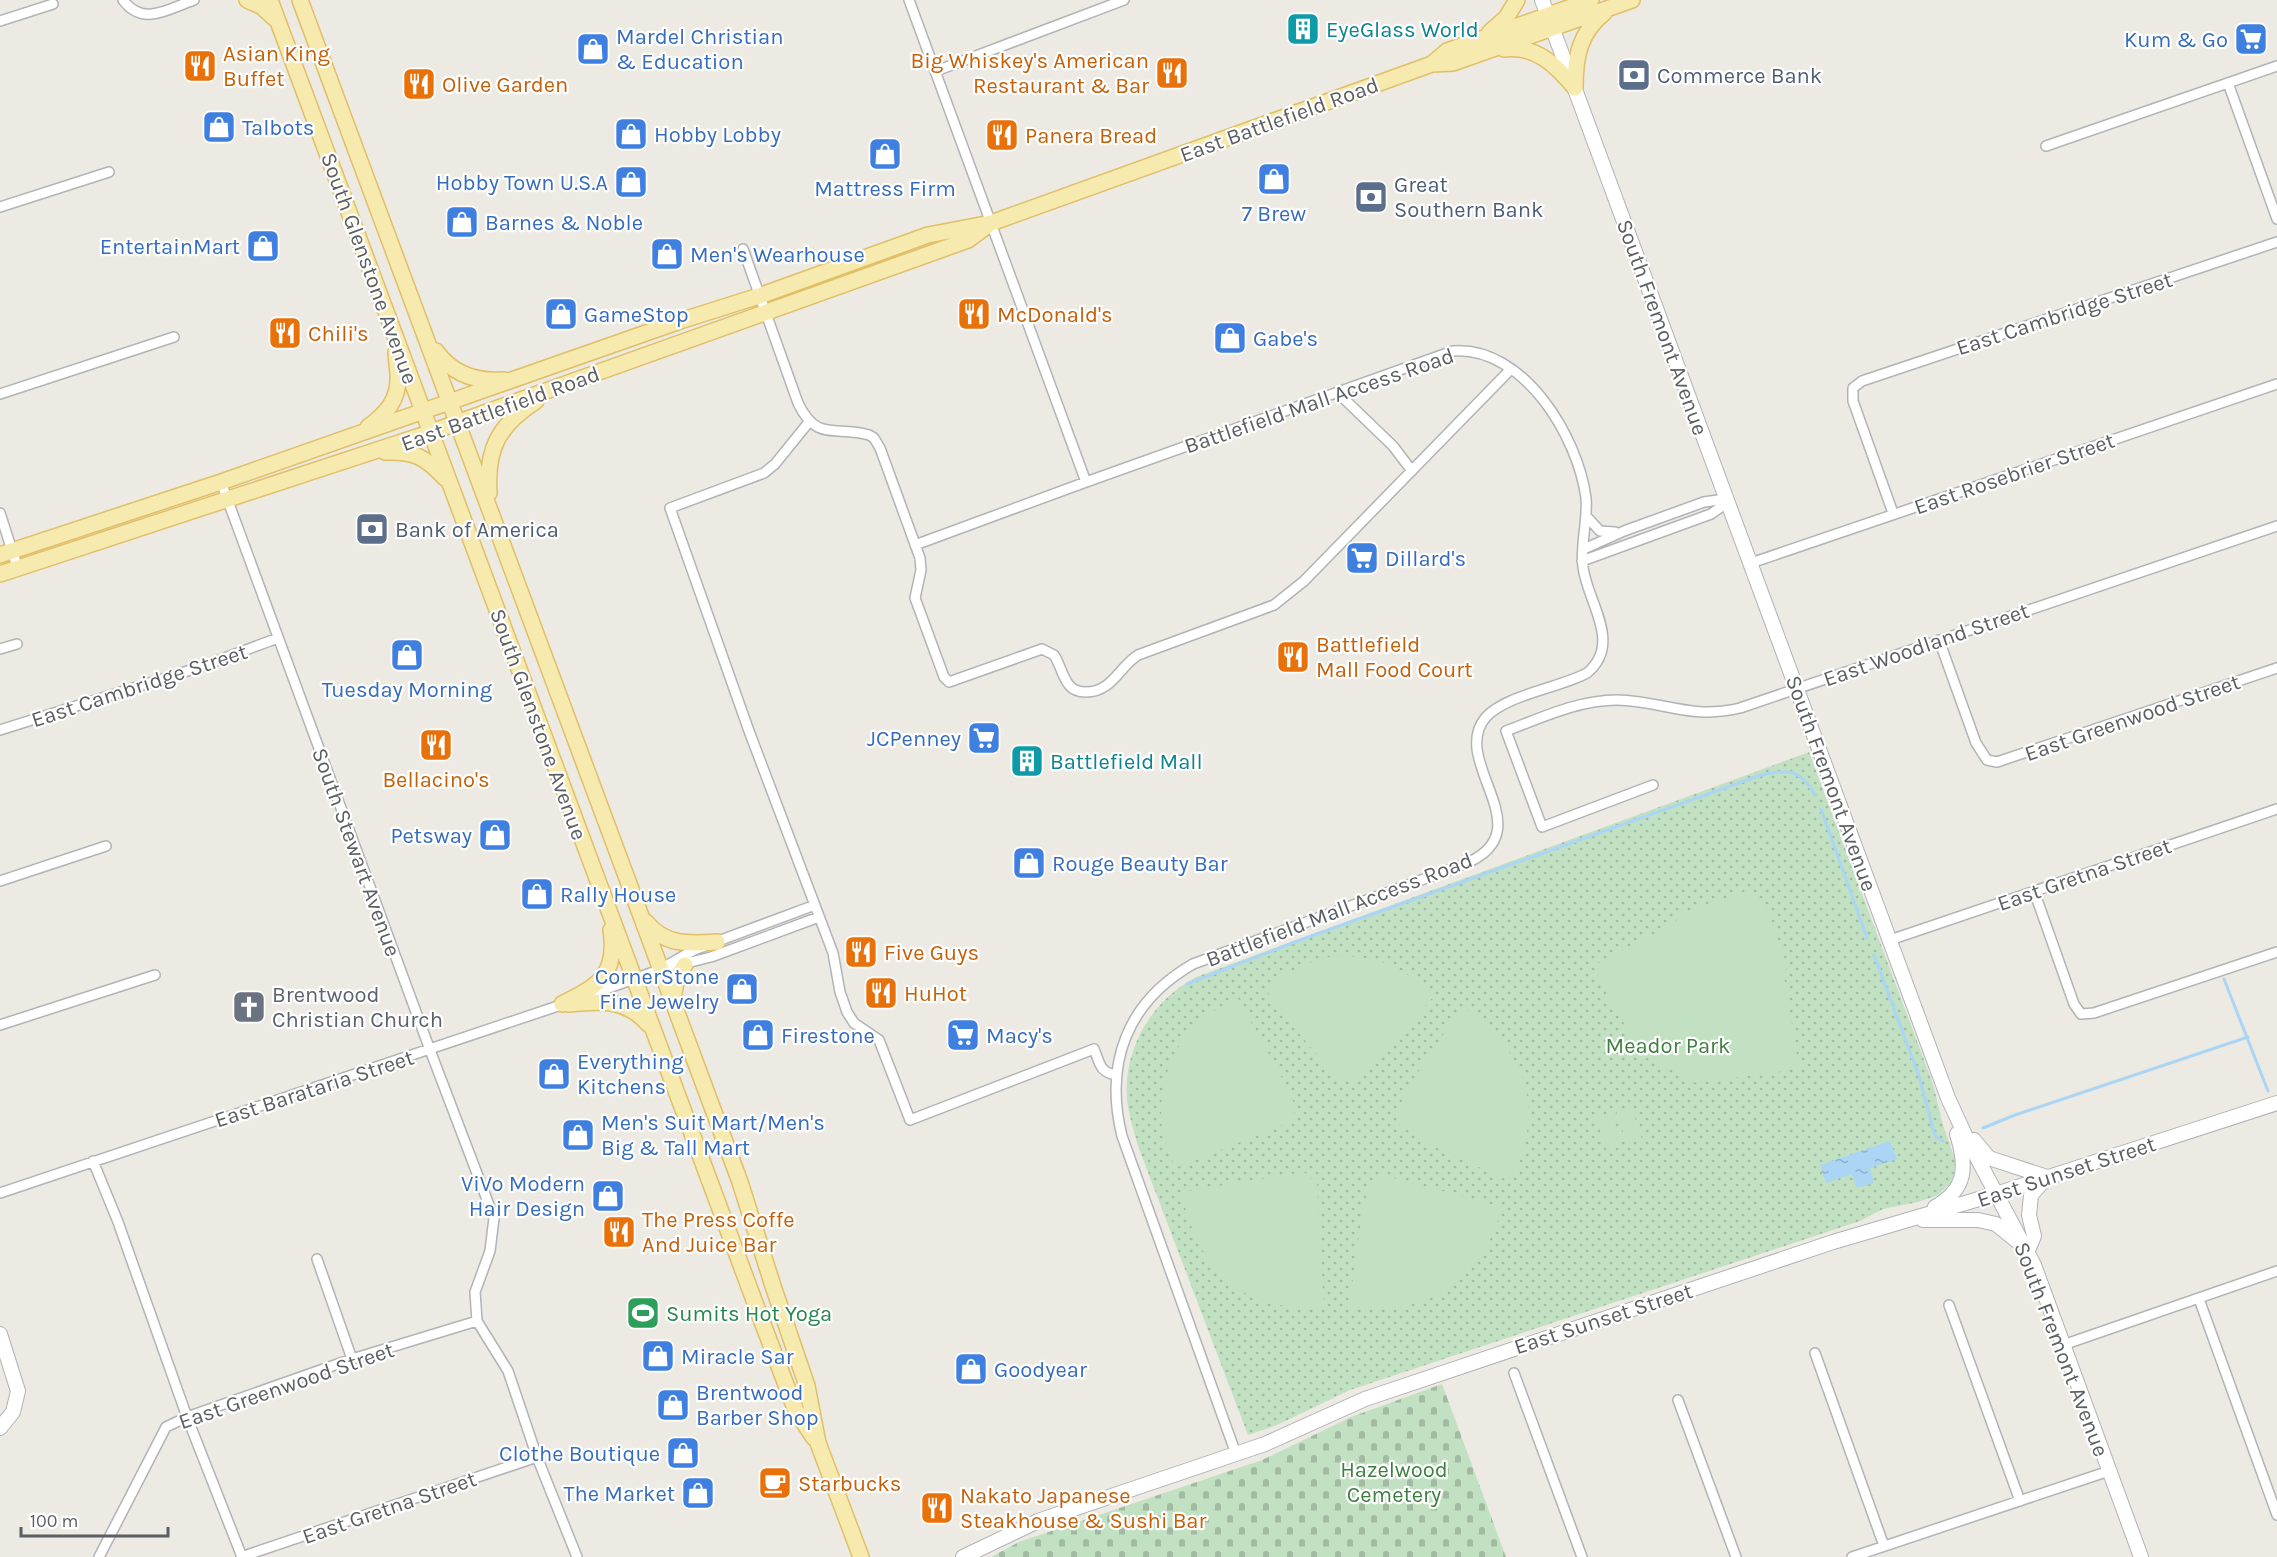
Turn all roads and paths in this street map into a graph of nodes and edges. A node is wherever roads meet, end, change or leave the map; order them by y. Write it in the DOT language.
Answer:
graph roads {
  1 [pos="123,0"];
  2 [pos="194,0"];
  3 [pos="248,0"];
  4 [pos="270,0"];
  5 [pos="300,0"];
  6 [pos="307,0"];
  7 [pos="909,0"];
  8 [pos="1124,0"];
  9 [pos="1517,0"];
  10 [pos="1542,0"];
  11 [pos="1591,0"];
  12 [pos="1632,0"];
  13 [pos="53,4"];
  14 [pos="1611,8"];
  15 [pos="307,18"];
  16 [pos="0,21"];
  17 [pos="278,22"];
  18 [pos="1551,22"];
  19 [pos="1479,40"];
  20 [pos="1492,50"];
  21 [pos="1432,64"];
  22 [pos="2277,66"];
  23 [pos="936,71"];
  24 [pos="2228,83"];
  25 [pos="1575,88"];
  26 [pos="2046,146"];
  27 [pos="109,172"];
  28 [pos="0,207"];
  29 [pos="2277,219"];
  30 [pos="992,223"];
  31 [pos="2277,242"];
  32 [pos="742,249"];
  33 [pos="759,296"];
  34 [pos="765,313"];
  35 [pos="425,336"];
  36 [pos="174,337"];
  37 [pos="397,340"];
  38 [pos="1511,369"];
  39 [pos="518,378"];
  40 [pos="2277,384"];
  41 [pos="552,389"];
  42 [pos="1337,392"];
  43 [pos="0,394"];
  44 [pos="451,402"];
  45 [pos="423,412"];
  46 [pos="808,420"];
  47 [pos="459,423"];
  48 [pos="431,433"];
  49 [pos="357,435"];
  50 [pos="370,453"];
  51 [pos="1412,471"];
  52 [pos="221,482"];
  53 [pos="1086,482"];
  54 [pos="450,484"];
  55 [pos="228,500"];
  56 [pos="1728,502"];
  57 [pos="490,508"];
  58 [pos="0,513"];
  59 [pos="1893,513"];
  60 [pos="1587,517"];
  61 [pos="2277,526"];
  62 [pos="1624,531"];
  63 [pos="915,545"];
  64 [pos="1584,549"];
  65 [pos="6,553"];
  66 [pos="1582,561"];
  67 [pos="1751,563"];
  68 [pos="18,568"];
  69 [pos="0,574"];
  70 [pos="278,638"];
  71 [pos="1939,640"];
  72 [pos="17,644"];
  73 [pos="0,649"];
  74 [pos="2277,668"];
  75 [pos="1798,688"];
  76 [pos="0,730"];
  77 [pos="1653,785"];
  78 [pos="2277,809"];
  79 [pos="106,846"];
  80 [pos="0,881"];
  81 [pos="2034,891"];
  82 [pos="605,900"];
  83 [pos="815,905"];
  84 [pos="642,916"];
  85 [pos="819,917"];
  86 [pos="1890,940"];
  87 [pos="717,942"];
  88 [pos="2277,952"];
  89 [pos="685,965"];
  90 [pos="662,969"];
  91 [pos="155,975"];
  92 [pos="634,979"];
  93 [pos="673,999"];
  94 [pos="562,1004"];
  95 [pos="0,1025"];
  96 [pos="654,1031"];
  97 [pos="430,1050"];
  98 [pos="1116,1075"];
  99 [pos="2277,1103"];
  100 [pos="2277,1108"];
  101 [pos="2255,1110"];
  102 [pos="1954,1113"];
  103 [pos="93,1161"];
  104 [pos="2047,1177"];
  105 [pos="0,1193"];
  106 [pos="1996,1194"];
  107 [pos="1912,1219"];
  108 [pos="2028,1250"];
  109 [pos="317,1259"];
  110 [pos="2277,1271"];
  111 [pos="2199,1299"];
  112 [pos="1949,1305"];
  113 [pos="477,1321"];
  114 [pos="0,1334"];
  115 [pos="2064,1345"];
  116 [pos="1815,1353"];
  117 [pos="352,1359"];
  118 [pos="1514,1373"];
  119 [pos="1678,1400"];
  120 [pos="187,1417"];
  121 [pos="0,1428"];
  122 [pos="818,1443"];
  123 [pos="1236,1454"];
  124 [pos="537,1457"];
  125 [pos="2109,1471"];
  126 [pos="2020,1501"];
  127 [pos="2277,1515"];
  128 [pos="1884,1546"];
  129 [pos="99,1557"];
  130 [pos="241,1557"];
  131 [pos="577,1557"];
  132 [pos="861,1557"];
  133 [pos="963,1557"];
  134 [pos="1582,1557"];
  135 [pos="1736,1557"];
  136 [pos="1852,1557"];
  137 [pos="2141,1557"];
  1 -- 2 [label="street"];
  3 -- 17 [label="main road"];
  4 -- 17 [label="main road, South Glenstone Avenue"];
  5 -- 15 [label="main road, South Glenstone Avenue"];
  6 -- 15 [label="main road"];
  7 -- 23 [label="street"];
  8 -- 23 [label="street"];
  9 -- 19 [label="main road"];
  10 -- 18 [label="main road, South Fremont Avenue"];
  11 -- 18 [label="main road, East Battlefield Road"];
  12 -- 14 [label="main road, East Battlefield Road"];
  13 -- 16 [label="street"];
  14 -- 18 [label="main road, East Battlefield Road"];
  14 -- 25 [label="main road"];
  15 -- 35 [label="main road, South Glenstone Avenue"];
  17 -- 37 [label="main road, South Glenstone Avenue"];
  18 -- 19 [label="main road, East Battlefield Road"];
  18 -- 20 [label="main road, East Battlefield Road"];
  18 -- 25 [label="main road, South Fremont Avenue"];
  19 -- 21 [label="main road, East Battlefield Road"];
  20 -- 21 [label="main road, East Battlefield Road"];
  20 -- 25 [label="main road"];
  21 -- 30 [label="main road, East Battlefield Road"];
  22 -- 24 [label="street"];
  23 -- 30 [label="street"];
  24 -- 26 [label="street"];
  24 -- 29 [label="street"];
  25 -- 56 [label="main road, South Fremont Avenue"];
  27 -- 28 [label="street"];
  30 -- 33 [label="main road, East Battlefield Road"];
  30 -- 34 [label="main road, East Battlefield Road"];
  30 -- 53 [label="street"];
  31 -- 59 [label="street, East Cambridge Street"];
  32 -- 33 [label="street"];
  33 -- 34 [label="street"];
  33 -- 39 [label="main road, East Battlefield Road"];
  34 -- 41 [label="main road, East Battlefield Road"];
  34 -- 46 [label="street"];
  35 -- 39 [label="main road"];
  35 -- 44 [label="main road, South Glenstone Avenue"];
  36 -- 43 [label="street"];
  37 -- 45 [label="main road, South Glenstone Avenue"];
  37 -- 49 [label="main road"];
  38 -- 42 [label="street, Battlefield Mall Access Road"];
  38 -- 51 [label="street"];
  38 -- 60 [label="street, Battlefield Mall Access Road"];
  39 -- 44 [label="main road, East Battlefield Road"];
  40 -- 59 [label="street, East Rosebrier Street"];
  41 -- 47 [label="main road, East Battlefield Road"];
  41 -- 57 [label="main road"];
  42 -- 51 [label="street"];
  42 -- 53 [label="street, Battlefield Mall Access Road"];
  44 -- 45 [label="main road, East Battlefield Road"];
  44 -- 47 [label="main road, South Glenstone Avenue"];
  45 -- 48 [label="main road, South Glenstone Avenue"];
  45 -- 49 [label="main road, East Battlefield Road"];
  46 -- 63 [label="street"];
  46 -- 83 [label="street"];
  47 -- 48 [label="main road, East Battlefield Road"];
  47 -- 57 [label="main road, South Glenstone Avenue"];
  48 -- 50 [label="main road, East Battlefield Road"];
  48 -- 54 [label="main road, South Glenstone Avenue"];
  49 -- 52 [label="main road, East Battlefield Road"];
  50 -- 54 [label="main road"];
  50 -- 55 [label="main road, East Battlefield Road"];
  51 -- 63 [label="street"];
  52 -- 55 [label="street, South Stewart Avenue"];
  52 -- 65 [label="main road, East Battlefield Road"];
  53 -- 63 [label="street, Battlefield Mall Access Road"];
  54 -- 82 [label="main road, South Glenstone Avenue"];
  55 -- 68 [label="main road, East Battlefield Road"];
  55 -- 70 [label="street, South Stewart Avenue"];
  56 -- 62 [label="street"];
  56 -- 66 [label="street"];
  56 -- 67 [label="main road, South Fremont Avenue"];
  57 -- 84 [label="main road, South Glenstone Avenue"];
  58 -- 65 [label="street"];
  59 -- 67 [label="street, East Rosebrier Street"];
  60 -- 62 [label="street"];
  60 -- 64 [label="street, Battlefield Mall Access Road"];
  61 -- 71 [label="street, East Woodland Street"];
  62 -- 64 [label="street"];
  64 -- 66 [label="street, Battlefield Mall Access Road"];
  65 -- 68 [label="street"];
  66 -- 98 [label="street, Battlefield Mall Access Road"];
  67 -- 75 [label="main road, South Fremont Avenue"];
  68 -- 69 [label="main road, East Battlefield Road"];
  70 -- 76 [label="street, East Cambridge Street"];
  70 -- 97 [label="street, South Stewart Avenue"];
  71 -- 74 [label="street, East Greenwood Street"];
  71 -- 75 [label="street, East Woodland Street"];
  72 -- 73 [label="street"];
  75 -- 77 [label="street, East Woodland Street"];
  75 -- 86 [label="main road, South Fremont Avenue"];
  78 -- 81 [label="street, East Gretna Street"];
  79 -- 80 [label="street"];
  81 -- 86 [label="street, East Gretna Street"];
  81 -- 88 [label="street"];
  82 -- 92 [label="main road, South Glenstone Avenue"];
  82 -- 94 [label="main road"];
  83 -- 85 [label="street"];
  83 -- 87 [label="street"];
  84 -- 87 [label="main road"];
  84 -- 90 [label="main road, South Glenstone Avenue"];
  85 -- 89 [label="street"];
  85 -- 98 [label="street"];
  86 -- 102 [label="main road, South Fremont Avenue"];
  87 -- 90 [label="street"];
  89 -- 90 [label="street"];
  89 -- 93 [label="main road"];
  90 -- 92 [label="street, East Barataria Street"];
  90 -- 93 [label="main road, South Glenstone Avenue"];
  91 -- 95 [label="street"];
  92 -- 94 [label="street, East Barataria Street"];
  92 -- 96 [label="main road, South Glenstone Avenue"];
  93 -- 122 [label="main road, South Glenstone Avenue"];
  94 -- 96 [label="main road"];
  94 -- 97 [label="street, East Barataria Street"];
  96 -- 122 [label="main road, South Glenstone Avenue"];
  97 -- 103 [label="street, East Barataria Street"];
  97 -- 113 [label="street, South Stewart Avenue"];
  98 -- 123 [label="street, Battlefield Mall Access Road"];
  99 -- 101 [label="main road, East Sunset Street"];
  100 -- 101 [label="main road, East Sunset Street"];
  101 -- 104 [label="main road, East Sunset Street"];
  102 -- 104 [label="main road"];
  102 -- 106 [label="main road, South Fremont Avenue"];
  102 -- 107 [label="main road"];
  103 -- 105 [label="street, East Barataria Street"];
  103 -- 120 [label="street"];
  104 -- 106 [label="main road, East Sunset Street"];
  104 -- 108 [label="main road"];
  106 -- 107 [label="main road, East Sunset Street"];
  106 -- 108 [label="main road, South Fremont Avenue"];
  107 -- 108 [label="main road"];
  107 -- 123 [label="main road, East Sunset Street"];
  108 -- 115 [label="main road, South Fremont Avenue"];
  109 -- 117 [label="street"];
  110 -- 111 [label="street"];
  111 -- 115 [label="street"];
  111 -- 127 [label="street"];
  112 -- 126 [label="street"];
  113 -- 117 [label="street, East Greenwood Street"];
  113 -- 124 [label="street, South Stewart Avenue"];
  114 -- 121 [label="main road"];
  115 -- 125 [label="main road, South Fremont Avenue"];
  116 -- 128 [label="street"];
  117 -- 120 [label="street, East Greenwood Street"];
  118 -- 134 [label="street"];
  119 -- 135 [label="street"];
  120 -- 129 [label="street, East Greenwood Street"];
  120 -- 130 [label="street"];
  122 -- 132 [label="main road, South Glenstone Avenue"];
  123 -- 133 [label="main road, East Sunset Street"];
  124 -- 130 [label="street, East Gretna Street"];
  124 -- 131 [label="street, South Stewart Avenue"];
  125 -- 126 [label="street"];
  125 -- 137 [label="main road, South Fremont Avenue"];
  126 -- 128 [label="street"];
  128 -- 136 [label="street"];
}
